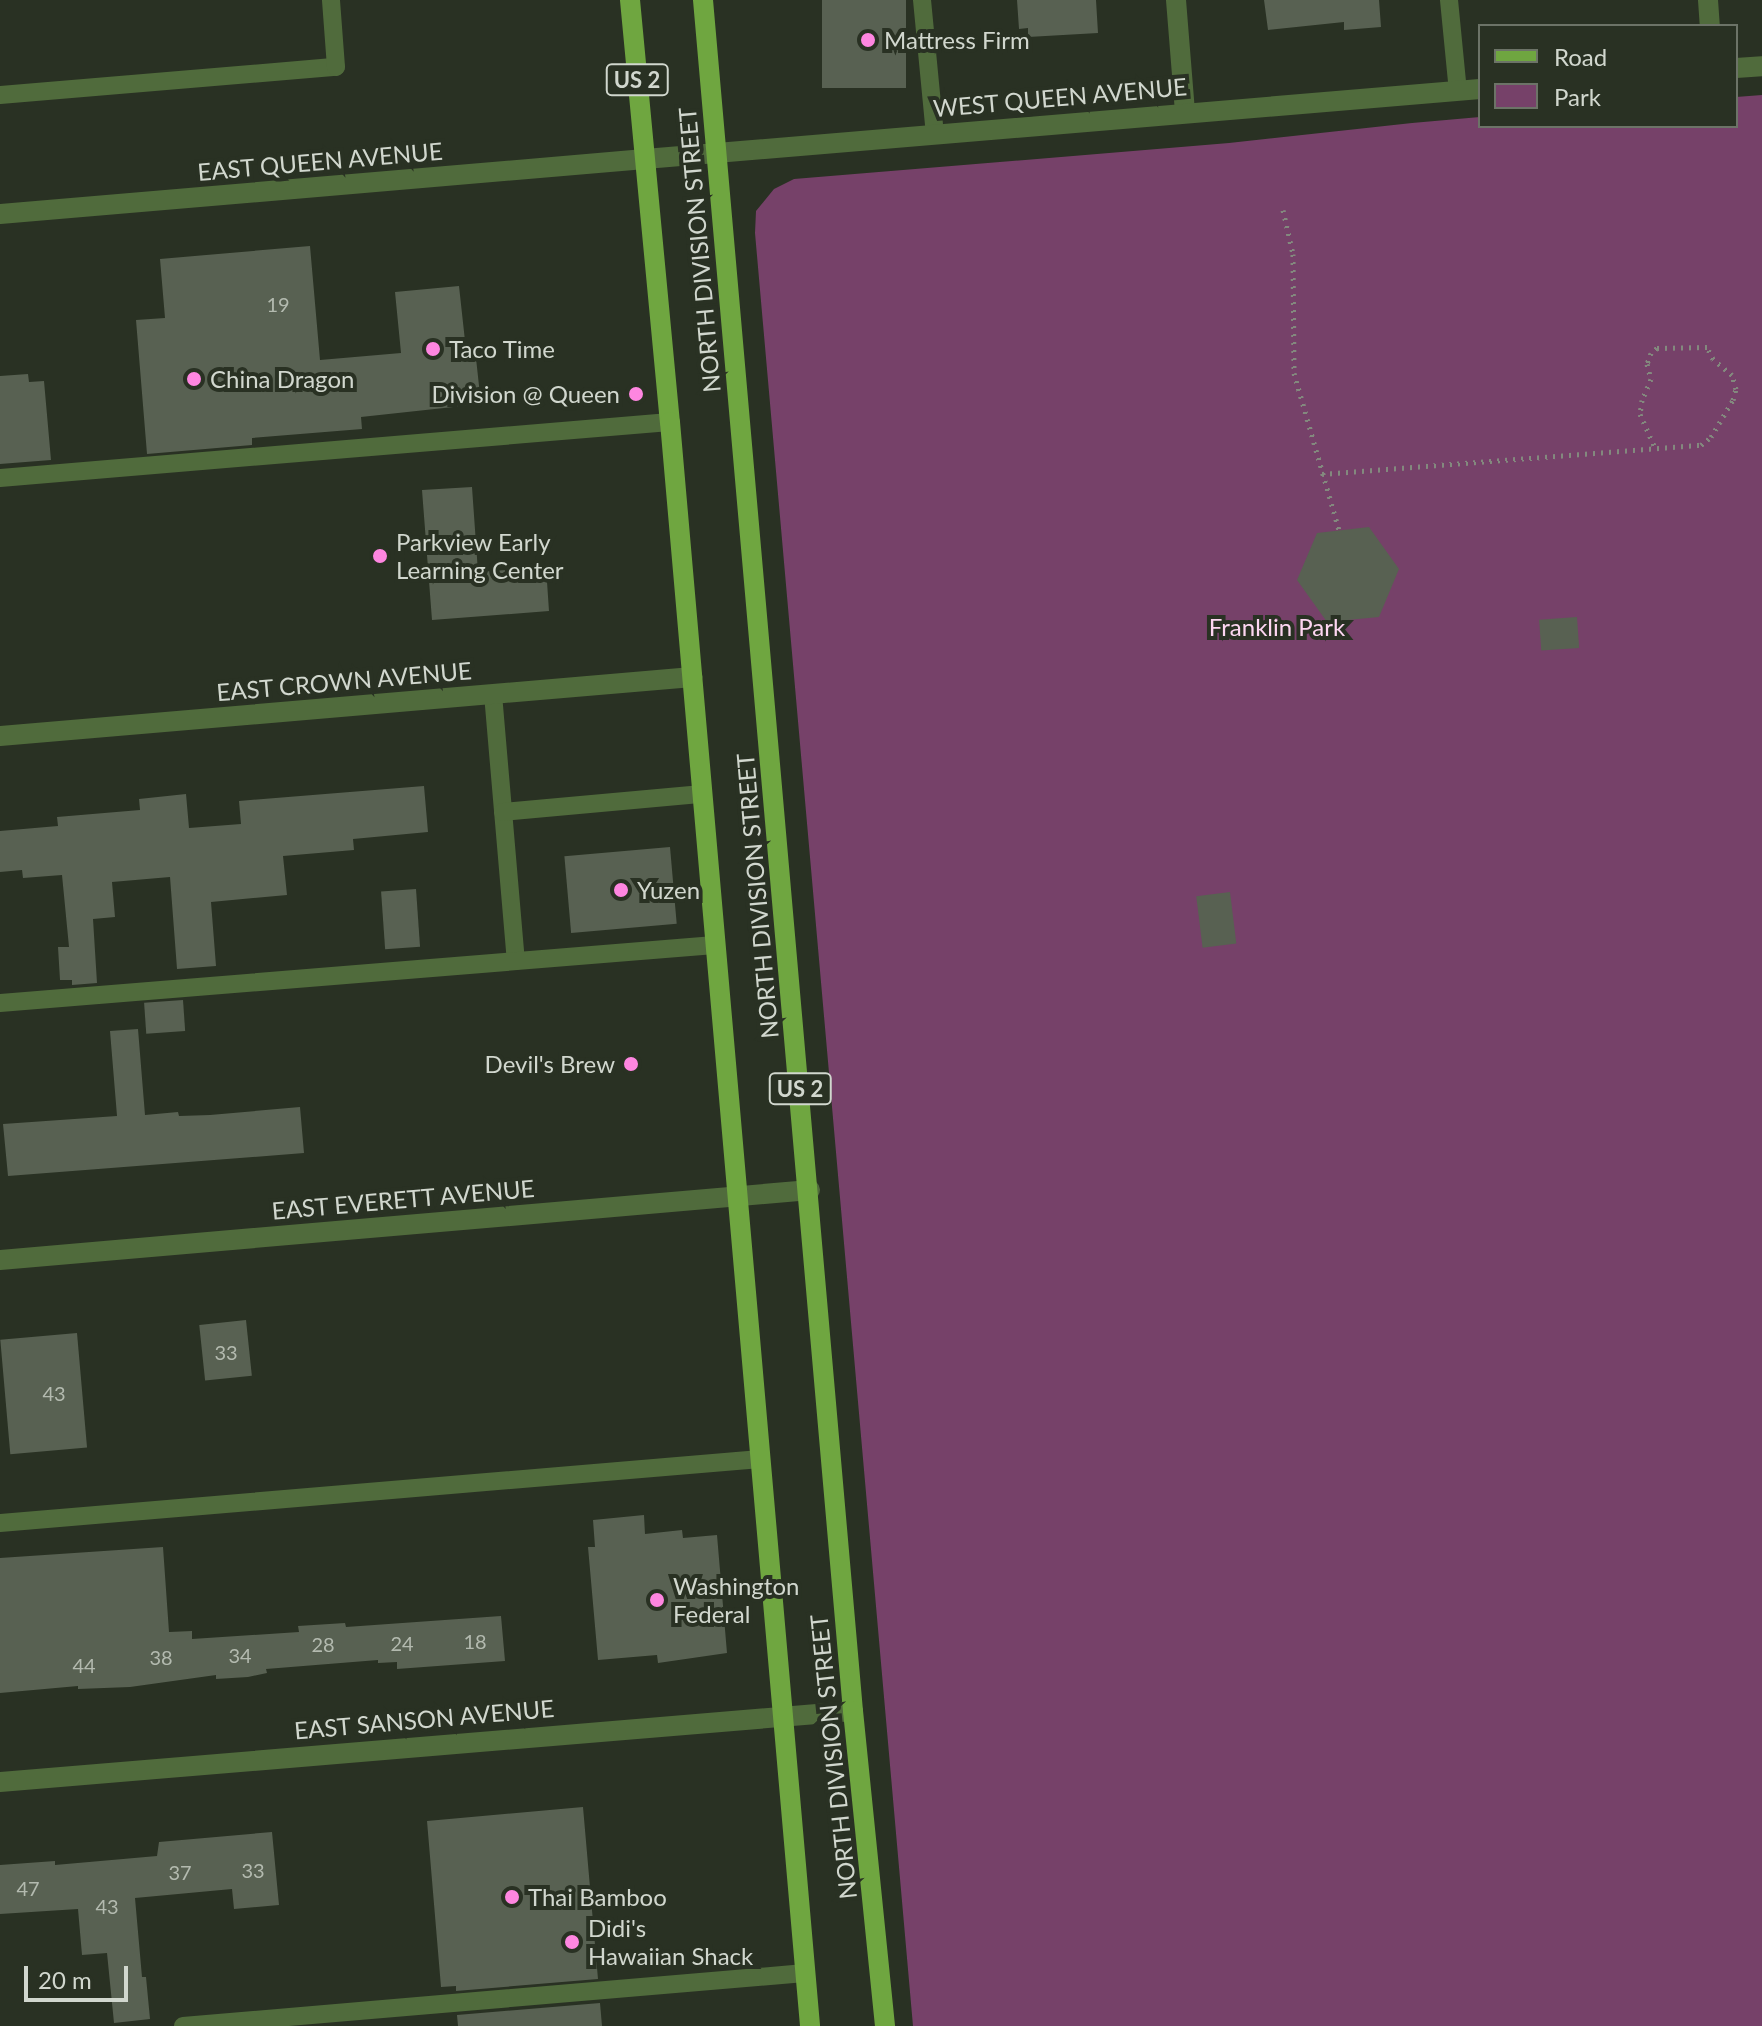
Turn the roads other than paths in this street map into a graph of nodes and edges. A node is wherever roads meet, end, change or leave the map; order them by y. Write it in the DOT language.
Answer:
graph roads {
  1 [pos="331,0"];
  2 [pos="630,0"];
  3 [pos="703,0"];
  4 [pos="922,0"];
  5 [pos="1176,0"];
  6 [pos="1449,0"];
  7 [pos="1708,0"];
  8 [pos="1710,24"];
  9 [pos="1762,66"];
  10 [pos="1738,68"];
  11 [pos="1478,89"];
  12 [pos="1458,91"];
  13 [pos="0,95"];
  14 [pos="1185,112"];
  15 [pos="935,134"];
  16 [pos="717,153"];
  17 [pos="645,159"];
  18 [pos="0,214"];
  19 [pos="670,422"];
  20 [pos="0,478"];
  21 [pos="692,677"];
  22 [pos="493,694"];
  23 [pos="0,736"];
  24 [pos="702,794"];
  25 [pos="503,812"];
  26 [pos="715,945"];
  27 [pos="516,961"];
  28 [pos="0,1003"];
  29 [pos="810,1190"];
  30 [pos="738,1195"];
  31 [pos="0,1260"];
  32 [pos="760,1459"];
  33 [pos="0,1523"];
  34 [pos="853,1711"];
  35 [pos="783,1716"];
  36 [pos="0,1782"];
  37 [pos="805,1973"];
  38 [pos="183,2026"];
  39 [pos="810,2026"];
  40 [pos="885,2026"];
  1 -- 13 [label="lane"];
  2 -- 17 [label="main road, NORTH DIVISION STREET / US 2"];
  3 -- 16 [label="main road, NORTH DIVISION STREET / US 2"];
  4 -- 15 [label="lane"];
  5 -- 14 [label="street"];
  6 -- 12 [label="lane"];
  7 -- 8 [label="street"];
  9 -- 10 [label="street"];
  11 -- 12 [label="street, WEST QUEEN AVENUE"];
  12 -- 14 [label="street, WEST QUEEN AVENUE"];
  14 -- 15 [label="street, WEST QUEEN AVENUE"];
  15 -- 16 [label="street, WEST QUEEN AVENUE"];
  16 -- 17 [label="street, WEST QUEEN AVENUE"];
  16 -- 29 [label="main road, NORTH DIVISION STREET / US 2"];
  17 -- 18 [label="street, EAST QUEEN AVENUE"];
  17 -- 19 [label="main road, NORTH DIVISION STREET / US 2"];
  19 -- 20 [label="lane"];
  19 -- 21 [label="main road, NORTH DIVISION STREET / US 2"];
  21 -- 22 [label="street, EAST CROWN AVENUE"];
  21 -- 24 [label="main road, NORTH DIVISION STREET / US 2"];
  22 -- 23 [label="street, EAST CROWN AVENUE"];
  22 -- 25 [label="lane"];
  24 -- 25 [label="lane"];
  24 -- 26 [label="main road, NORTH DIVISION STREET / US 2"];
  25 -- 27 [label="lane"];
  26 -- 27 [label="lane"];
  26 -- 30 [label="main road, NORTH DIVISION STREET / US 2"];
  27 -- 28 [label="lane"];
  29 -- 30 [label="street, EAST EVERETT AVENUE"];
  29 -- 34 [label="main road, NORTH DIVISION STREET / US 2"];
  30 -- 31 [label="street, EAST EVERETT AVENUE"];
  30 -- 32 [label="main road, NORTH DIVISION STREET / US 2"];
  32 -- 33 [label="lane"];
  32 -- 35 [label="main road, NORTH DIVISION STREET / US 2"];
  34 -- 35 [label="street, EAST SANSON AVENUE"];
  34 -- 40 [label="main road, NORTH DIVISION STREET / US 2"];
  35 -- 36 [label="street, EAST SANSON AVENUE"];
  35 -- 37 [label="main road, NORTH DIVISION STREET / US 2"];
  37 -- 38 [label="lane"];
  37 -- 39 [label="main road, NORTH DIVISION STREET / US 2"];
}
